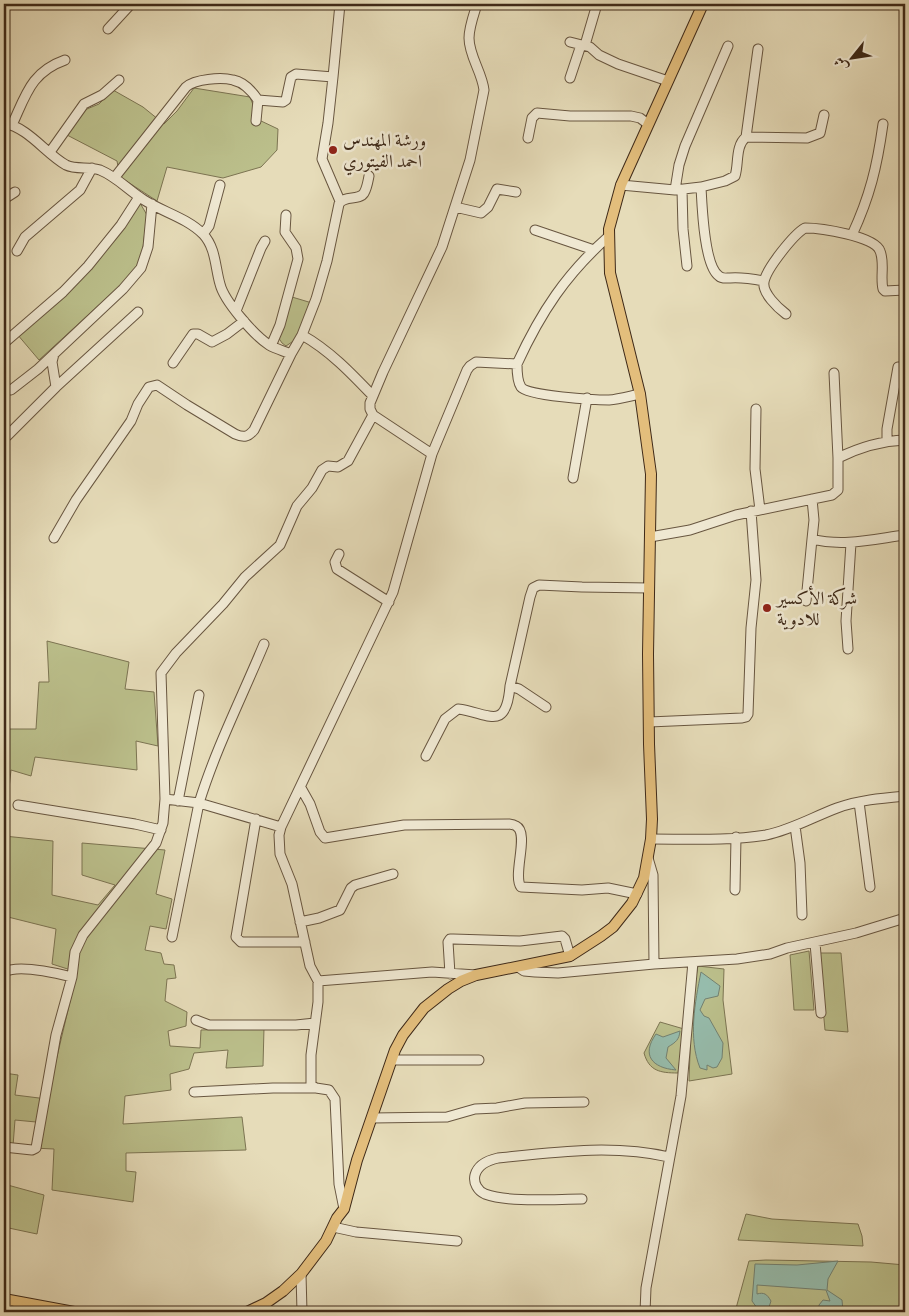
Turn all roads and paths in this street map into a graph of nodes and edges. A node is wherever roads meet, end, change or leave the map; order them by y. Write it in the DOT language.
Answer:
graph roads {
  1 [pos="131,4"];
  2 [pos="340,4"];
  3 [pos="477,4"];
  4 [pos="597,4"];
  5 [pos="703,4"];
  6 [pos="108,28"];
  7 [pos="570,42"];
  8 [pos="583,45"];
  9 [pos="728,46"];
  10 [pos="758,49"];
  11 [pos="65,60"];
  12 [pos="333,77"];
  13 [pos="570,78"];
  14 [pos="119,80"];
  15 [pos="668,81"];
  16 [pos="258,100"];
  17 [pos="824,115"];
  18 [pos="256,121"];
  19 [pos="8,124"];
  20 [pos="648,124"];
  21 [pos="883,124"];
  22 [pos="746,137"];
  23 [pos="528,138"];
  24 [pos="50,152"];
  25 [pos="92,168"];
  26 [pos="369,176"];
  27 [pos="115,177"];
  28 [pos="220,185"];
  29 [pos="620,185"];
  30 [pos="701,187"];
  31 [pos="679,190"];
  32 [pos="15,192"];
  33 [pos="516,192"];
  34 [pos="139,197"];
  35 [pos="4,199"];
  36 [pos="340,201"];
  37 [pos="152,204"];
  38 [pos="455,207"];
  39 [pos="286,215"];
  40 [pos="535,230"];
  41 [pos="203,234"];
  42 [pos="609,236"];
  43 [pos="852,236"];
  44 [pos="265,241"];
  45 [pos="17,250"];
  46 [pos="594,250"];
  47 [pos="687,266"];
  48 [pos="764,281"];
  49 [pos="905,290"];
  50 [pos="236,311"];
  51 [pos="138,312"];
  52 [pos="786,314"];
  53 [pos="244,321"];
  54 [pos="302,335"];
  55 [pos="4,343"];
  56 [pos="271,346"];
  57 [pos="54,354"];
  58 [pos="291,354"];
  59 [pos="173,363"];
  60 [pos="517,364"];
  61 [pos="898,367"];
  62 [pos="834,373"];
  63 [pos="56,387"];
  64 [pos="11,390"];
  65 [pos="640,394"];
  66 [pos="372,395"];
  67 [pos="587,398"];
  68 [pos="756,409"];
  69 [pos="374,415"];
  70 [pos="7,436"];
  71 [pos="887,440"];
  72 [pos="905,440"];
  73 [pos="432,454"];
  74 [pos="838,458"];
  75 [pos="573,478"];
  76 [pos="812,499"];
  77 [pos="756,510"];
  78 [pos="905,535"];
  79 [pos="650,536"];
  80 [pos="54,538"];
  81 [pos="812,539"];
  82 [pos="851,543"];
  83 [pos="339,554"];
  84 [pos="649,588"];
  85 [pos="806,601"];
  86 [pos="389,602"];
  87 [pos="264,644"];
  88 [pos="848,649"];
  89 [pos="510,686"];
  90 [pos="199,695"];
  91 [pos="546,707"];
  92 [pos="649,722"];
  93 [pos="426,756"];
  94 [pos="300,788"];
  95 [pos="905,796"];
  96 [pos="166,799"];
  97 [pos="178,800"];
  98 [pos="859,802"];
  99 [pos="199,803"];
  100 [pos="18,805"];
  101 [pos="256,819"];
  102 [pos="795,826"];
  103 [pos="282,827"];
  104 [pos="161,830"];
  105 [pos="736,837"];
  106 [pos="651,840"];
  107 [pos="648,858"];
  108 [pos="393,874"];
  109 [pos="870,887"];
  110 [pos="736,890"];
  111 [pos="637,894"];
  112 [pos="802,915"];
  113 [pos="905,918"];
  114 [pos="300,922"];
  115 [pos="172,937"];
  116 [pos="305,942"];
  117 [pos="815,943"];
  118 [pos="570,956"];
  119 [pos="693,962"];
  120 [pos="654,964"];
  121 [pos="518,967"];
  122 [pos="4,972"];
  123 [pos="450,974"];
  124 [pos="476,975"];
  125 [pos="72,977"];
  126 [pos="318,981"];
  127 [pos="821,1013"];
  128 [pos="196,1020"];
  129 [pos="315,1023"];
  130 [pos="392,1060"];
  131 [pos="479,1060"];
  132 [pos="316,1088"];
  133 [pos="194,1092"];
  134 [pos="584,1102"];
  135 [pos="372,1118"];
  136 [pos="4,1147"];
  137 [pos="669,1157"];
  138 [pos="582,1199"];
  139 [pos="344,1209"];
  140 [pos="333,1227"];
  141 [pos="457,1241"];
  142 [pos="301,1274"];
  143 [pos="6,1300"];
  144 [pos="4,1312"];
  145 [pos="74,1312"];
  146 [pos="247,1312"];
  147 [pos="302,1312"];
  148 [pos="645,1312"];
  1 -- 6 [label="street"];
  2 -- 12 [label="street"];
  3 -- 38 [label="street"];
  4 -- 8 [label="street"];
  5 -- 15 [label="main road"];
  7 -- 8 [label="street"];
  8 -- 13 [label="street"];
  8 -- 15 [label="street"];
  9 -- 31 [label="street"];
  10 -- 22 [label="street"];
  11 -- 19 [label="street"];
  12 -- 16 [label="street"];
  12 -- 36 [label="street"];
  14 -- 24 [label="street"];
  15 -- 20 [label="main road"];
  16 -- 18 [label="street"];
  16 -- 27 [label="street"];
  17 -- 22 [label="street"];
  19 -- 24 [label="street"];
  20 -- 23 [label="street"];
  20 -- 29 [label="main road"];
  21 -- 43 [label="street"];
  22 -- 30 [label="street"];
  24 -- 25 [label="street"];
  25 -- 27 [label="street"];
  25 -- 45 [label="street"];
  26 -- 36 [label="street"];
  27 -- 34 [label="street"];
  28 -- 41 [label="street"];
  29 -- 31 [label="street"];
  29 -- 42 [label="main road"];
  30 -- 31 [label="street"];
  30 -- 48 [label="street"];
  31 -- 47 [label="street"];
  32 -- 35 [label="street"];
  33 -- 38 [label="street"];
  34 -- 37 [label="street"];
  34 -- 55 [label="street"];
  36 -- 54 [label="street"];
  37 -- 41 [label="street"];
  37 -- 57 [label="street"];
  38 -- 66 [label="street"];
  39 -- 56 [label="street"];
  40 -- 46 [label="street"];
  41 -- 50 [label="street"];
  42 -- 46 [label="street"];
  42 -- 65 [label="main road"];
  43 -- 48 [label="street"];
  43 -- 49 [label="street"];
  44 -- 50 [label="street"];
  46 -- 60 [label="street"];
  48 -- 52 [label="street"];
  50 -- 53 [label="street"];
  51 -- 63 [label="street"];
  53 -- 56 [label="street"];
  53 -- 59 [label="street"];
  54 -- 58 [label="street"];
  54 -- 66 [label="street"];
  56 -- 58 [label="street"];
  57 -- 63 [label="street"];
  57 -- 64 [label="street"];
  58 -- 80 [label="street"];
  60 -- 67 [label="street"];
  60 -- 73 [label="street"];
  61 -- 71 [label="street"];
  62 -- 74 [label="street"];
  63 -- 70 [label="street"];
  65 -- 67 [label="street"];
  65 -- 79 [label="main road"];
  66 -- 69 [label="street"];
  67 -- 75 [label="street"];
  68 -- 77 [label="street"];
  69 -- 73 [label="street"];
  69 -- 96 [label="street"];
  71 -- 72 [label="street"];
  71 -- 74 [label="street"];
  73 -- 86 [label="street"];
  74 -- 76 [label="street"];
  76 -- 77 [label="street"];
  76 -- 81 [label="street"];
  77 -- 79 [label="street"];
  77 -- 92 [label="street"];
  78 -- 82 [label="street"];
  79 -- 84 [label="main road"];
  81 -- 82 [label="street"];
  81 -- 85 [label="street"];
  82 -- 88 [label="street"];
  83 -- 86 [label="street"];
  84 -- 89 [label="street"];
  84 -- 92 [label="main road"];
  86 -- 94 [label="street"];
  87 -- 99 [label="street"];
  89 -- 91 [label="street"];
  89 -- 93 [label="street"];
  90 -- 97 [label="street"];
  92 -- 106 [label="main road"];
  94 -- 103 [label="street"];
  94 -- 111 [label="street"];
  95 -- 98 [label="street"];
  96 -- 97 [label="street"];
  96 -- 104 [label="street"];
  97 -- 99 [label="street"];
  98 -- 102 [label="street"];
  98 -- 109 [label="street"];
  99 -- 101 [label="street"];
  99 -- 115 [label="street"];
  100 -- 104 [label="street"];
  101 -- 103 [label="street"];
  101 -- 116 [label="street"];
  102 -- 105 [label="street"];
  102 -- 112 [label="street"];
  103 -- 114 [label="street"];
  104 -- 125 [label="street"];
  105 -- 106 [label="street"];
  105 -- 110 [label="street"];
  106 -- 107 [label="main road"];
  107 -- 111 [label="main road"];
  107 -- 120 [label="street"];
  108 -- 114 [label="street"];
  111 -- 118 [label="main road"];
  113 -- 117 [label="street"];
  114 -- 116 [label="street"];
  116 -- 126 [label="street"];
  117 -- 119 [label="street"];
  117 -- 127 [label="street"];
  118 -- 121 [label="main road"];
  118 -- 123 [label="street"];
  119 -- 120 [label="street"];
  119 -- 137 [label="street"];
  120 -- 121 [label="street"];
  121 -- 124 [label="main road"];
  122 -- 125 [label="street"];
  123 -- 124 [label="street"];
  123 -- 126 [label="street"];
  124 -- 130 [label="main road"];
  125 -- 136 [label="street"];
  126 -- 129 [label="street"];
  128 -- 129 [label="street"];
  129 -- 132 [label="street"];
  130 -- 131 [label="street"];
  130 -- 135 [label="main road"];
  132 -- 133 [label="street"];
  132 -- 139 [label="street"];
  134 -- 135 [label="street"];
  135 -- 139 [label="main road"];
  137 -- 138 [label="street"];
  137 -- 148 [label="street"];
  139 -- 140 [label="main road"];
  140 -- 141 [label="street"];
  140 -- 142 [label="main road"];
  142 -- 146 [label="main road"];
  142 -- 147 [label="street"];
  143 -- 144 [label="street"];
  143 -- 145 [label="main road"];
}
